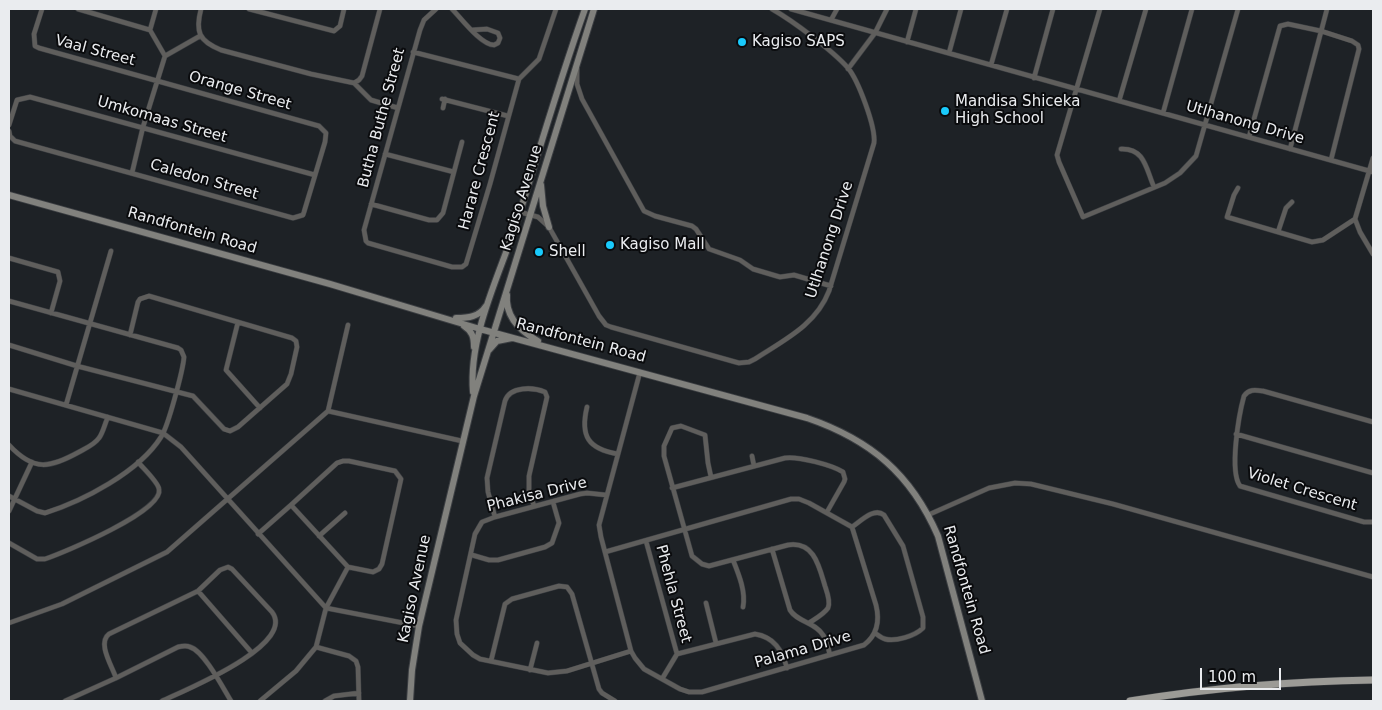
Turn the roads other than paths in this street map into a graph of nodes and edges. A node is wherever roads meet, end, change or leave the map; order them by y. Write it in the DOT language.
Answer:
graph roads {
  1 [pos="42,9"];
  2 [pos="78,9"];
  3 [pos="156,9"];
  4 [pos="201,9"];
  5 [pos="250,9"];
  6 [pos="344,9"];
  7 [pos="380,9"];
  8 [pos="436,9"];
  9 [pos="452,9"];
  10 [pos="556,9"];
  11 [pos="585,9"];
  12 [pos="594,9"];
  13 [pos="772,9"];
  14 [pos="784,9"];
  15 [pos="792,9"];
  16 [pos="837,9"];
  17 [pos="888,9"];
  18 [pos="916,9"];
  19 [pos="962,9"];
  20 [pos="1007,9"];
  21 [pos="1053,9"];
  22 [pos="1100,9"];
  23 [pos="1146,9"];
  24 [pos="1192,9"];
  25 [pos="1238,9"];
  26 [pos="1327,9"];
  27 [pos="780,14"];
  28 [pos="831,20"];
  29 [pos="150,30"];
  30 [pos="472,30"];
  31 [pos="1321,31"];
  32 [pos="875,33"];
  33 [pos="200,36"];
  34 [pos="907,42"];
  35 [pos="413,52"];
  36 [pos="949,53"];
  37 [pos="165,56"];
  38 [pos="578,59"];
  39 [pos="991,65"];
  40 [pos="848,69"];
  41 [pos="1034,78"];
  42 [pos="519,79"];
  43 [pos="157,81"];
  44 [pos="354,82"];
  45 [pos="1077,90"];
  46 [pos="1119,101"];
  47 [pos="398,108"];
  48 [pos="443,108"];
  49 [pos="1163,113"];
  50 [pos="508,116"];
  51 [pos="9,124"];
  52 [pos="316,126"];
  53 [pos="1206,126"];
  54 [pos="143,128"];
  55 [pos="9,131"];
  56 [pos="1249,137"];
  57 [pos="462,142"];
  58 [pos="1290,148"];
  59 [pos="1121,149"];
  60 [pos="385,154"];
  61 [pos="1373,158"];
  62 [pos="1331,160"];
  63 [pos="1371,171"];
  64 [pos="454,172"];
  65 [pos="132,173"];
  66 [pos="315,175"];
  67 [pos="541,179"];
  68 [pos="1154,187"];
  69 [pos="1238,188"];
  70 [pos="9,195"];
  71 [pos="1292,202"];
  72 [pos="371,204"];
  73 [pos="520,212"];
  74 [pos="530,214"];
  75 [pos="1355,219"];
  76 [pos="549,227"];
  77 [pos="1278,232"];
  78 [pos="364,238"];
  79 [pos="111,251"];
  80 [pos="1373,254"];
  81 [pos="9,258"];
  82 [pos="507,286"];
  83 [pos="831,286"];
  84 [pos="490,299"];
  85 [pos="9,301"];
  86 [pos="51,313"];
  87 [pos="451,319"];
  88 [pos="238,322"];
  89 [pos="90,324"];
  90 [pos="348,325"];
  91 [pos="480,328"];
  92 [pos="493,332"];
  93 [pos="130,335"];
  94 [pos="513,337"];
  95 [pos="9,345"];
  96 [pos="545,346"];
  97 [pos="486,354"];
  98 [pos="473,358"];
  99 [pos="77,366"];
  100 [pos="640,371"];
  101 [pos="9,389"];
  102 [pos="176,391"];
  103 [pos="474,396"];
  104 [pos="66,405"];
  105 [pos="587,407"];
  106 [pos="260,408"];
  107 [pos="328,411"];
  108 [pos="108,416"];
  109 [pos="1373,422"];
  110 [pos="163,433"];
  111 [pos="1236,434"];
  112 [pos="462,441"];
  113 [pos="9,445"];
  114 [pos="618,454"];
  115 [pos="752,456"];
  116 [pos="32,462"];
  117 [pos="138,462"];
  118 [pos="754,466"];
  119 [pos="1373,473"];
  120 [pos="711,478"];
  121 [pos="672,488"];
  122 [pos="606,495"];
  123 [pos="9,496"];
  124 [pos="15,499"];
  125 [pos="227,499"];
  126 [pos="553,502"];
  127 [pos="291,505"];
  128 [pos="534,506"];
  129 [pos="9,511"];
  130 [pos="827,512"];
  131 [pos="345,513"];
  132 [pos="928,515"];
  133 [pos="495,517"];
  134 [pos="1373,522"];
  135 [pos="852,526"];
  136 [pos="684,530"];
  137 [pos="258,534"];
  138 [pos="319,536"];
  139 [pos="646,541"];
  140 [pos="9,543"];
  141 [pos="772,549"];
  142 [pos="605,552"];
  143 [pos="472,555"];
  144 [pos="733,560"];
  145 [pos="348,567"];
  146 [pos="1373,576"];
  147 [pos="198,591"];
  148 [pos="706,603"];
  149 [pos="743,607"];
  150 [pos="326,608"];
  151 [pos="9,623"];
  152 [pos="810,623"];
  153 [pos="419,626"];
  154 [pos="875,632"];
  155 [pos="537,643"];
  156 [pos="716,644"];
  157 [pos="316,647"];
  158 [pos="632,651"];
  159 [pos="252,653"];
  160 [pos="677,654"];
  161 [pos="830,655"];
  162 [pos="491,661"];
  163 [pos="591,663"];
  164 [pos="787,668"];
  165 [pos="530,670"];
  166 [pos="216,676"];
  167 [pos="116,678"];
  168 [pos="662,679"];
  169 [pos="1373,680"];
  170 [pos="359,693"];
  171 [pos="64,701"];
  172 [pos="162,701"];
  173 [pos="231,701"];
  174 [pos="260,701"];
  175 [pos="325,701"];
  176 [pos="359,701"];
  177 [pos="410,701"];
  178 [pos="614,701"];
  179 [pos="982,701"];
  180 [pos="1130,701"];
  1 -- 43 [label="street, Vaal Street"];
  2 -- 29 [label="street"];
  3 -- 29 [label="street"];
  4 -- 33 [label="street"];
  5 -- 6 [label="street"];
  7 -- 44 [label="street"];
  8 -- 35 [label="street, Butha Buthe Street"];
  9 -- 30 [label="street"];
  10 -- 42 [label="street"];
  11 -- 73 [label="street, Kagiso Avenue"];
  12 -- 38 [label="street, Kagiso Avenue"];
  13 -- 27 [label="street, Utlhanong Drive"];
  14 -- 27 [label="street"];
  15 -- 28 [label="street, Utlhanong Drive"];
  16 -- 28 [label="street"];
  17 -- 32 [label="street"];
  18 -- 34 [label="street"];
  19 -- 36 [label="street"];
  20 -- 39 [label="street"];
  21 -- 41 [label="street"];
  22 -- 45 [label="street"];
  23 -- 46 [label="street"];
  24 -- 49 [label="street"];
  25 -- 53 [label="street"];
  26 -- 31 [label="street"];
  27 -- 40 [label="street, Utlhanong Drive"];
  28 -- 32 [label="street, Utlhanong Drive"];
  29 -- 37 [label="street"];
  30 -- 30 [label="street"];
  31 -- 56 [label="street"];
  31 -- 58 [label="street"];
  31 -- 62 [label="street"];
  32 -- 34 [label="street, Utlhanong Drive"];
  32 -- 40 [label="street"];
  33 -- 37 [label="street"];
  33 -- 44 [label="street"];
  34 -- 36 [label="street, Utlhanong Drive"];
  35 -- 42 [label="street"];
  35 -- 47 [label="street, Butha Buthe Street"];
  36 -- 39 [label="street, Utlhanong Drive"];
  37 -- 43 [label="street"];
  38 -- 67 [label="street, Kagiso Avenue"];
  38 -- 83 [label="street"];
  39 -- 41 [label="street, Utlhanong Drive"];
  40 -- 83 [label="street, Utlhanong Drive"];
  41 -- 45 [label="street, Utlhanong Drive"];
  42 -- 50 [label="street, Harare Crescent"];
  43 -- 52 [label="street, Orange Street"];
  43 -- 54 [label="street"];
  44 -- 47 [label="street"];
  45 -- 46 [label="street, Utlhanong Drive"];
  45 -- 68 [label="street"];
  46 -- 49 [label="street, Utlhanong Drive"];
  47 -- 60 [label="street, Butha Buthe Street"];
  48 -- 50 [label="street"];
  49 -- 53 [label="street, Utlhanong Drive"];
  50 -- 78 [label="street, Harare Crescent"];
  51 -- 54 [label="street, Umkomaas Street"];
  52 -- 66 [label="street, Caledon Street"];
  53 -- 56 [label="street, Utlhanong Drive"];
  53 -- 68 [label="street"];
  54 -- 65 [label="street"];
  54 -- 66 [label="street, Umkomaas Street"];
  55 -- 65 [label="street, Caledon Street"];
  56 -- 58 [label="street, Utlhanong Drive"];
  57 -- 64 [label="street"];
  58 -- 62 [label="street, Utlhanong Drive"];
  59 -- 68 [label="street"];
  60 -- 64 [label="street"];
  60 -- 72 [label="street, Butha Buthe Street"];
  61 -- 63 [label="street"];
  62 -- 63 [label="street, Utlhanong Drive"];
  63 -- 75 [label="street"];
  64 -- 72 [label="street"];
  65 -- 66 [label="street, Caledon Street"];
  67 -- 74 [label="street, Kagiso Avenue"];
  67 -- 76 [label="street"];
  69 -- 77 [label="street"];
  70 -- 87 [label="street, Randfontein Road"];
  71 -- 77 [label="street"];
  72 -- 78 [label="street, Butha Buthe Street"];
  73 -- 74 [label="street, Utlhanong Drive"];
  73 -- 84 [label="street, Kagiso Avenue"];
  74 -- 76 [label="street, Utlhanong Drive"];
  74 -- 82 [label="street, Kagiso Avenue"];
  75 -- 77 [label="street"];
  75 -- 80 [label="street"];
  76 -- 83 [label="street, Utlhanong Drive"];
  79 -- 89 [label="street"];
  81 -- 86 [label="street"];
  82 -- 92 [label="street, Kagiso Avenue"];
  82 -- 96 [label="street"];
  84 -- 87 [label="street"];
  84 -- 91 [label="street, Kagiso Avenue"];
  85 -- 86 [label="street"];
  86 -- 89 [label="street"];
  87 -- 91 [label="street, Randfontein Road"];
  87 -- 98 [label="street"];
  88 -- 93 [label="street"];
  88 -- 106 [label="street"];
  88 -- 106 [label="street"];
  89 -- 93 [label="street"];
  89 -- 99 [label="street"];
  90 -- 107 [label="street"];
  91 -- 92 [label="street, Randfontein Road"];
  91 -- 98 [label="street, Kagiso Avenue"];
  92 -- 94 [label="street, Randfontein Road"];
  92 -- 97 [label="street, Kagiso Avenue"];
  93 -- 102 [label="street"];
  94 -- 96 [label="street, Randfontein Road"];
  94 -- 97 [label="street"];
  95 -- 99 [label="street"];
  96 -- 100 [label="street, Randfontein Road"];
  97 -- 103 [label="street, Kagiso Avenue"];
  98 -- 103 [label="street, Kagiso Avenue"];
  99 -- 102 [label="street"];
  99 -- 104 [label="street"];
  100 -- 114 [label="street, Palama Drive"];
  100 -- 132 [label="street, Randfontein Road"];
  101 -- 104 [label="street"];
  102 -- 106 [label="street"];
  102 -- 110 [label="street"];
  103 -- 112 [label="street, Kagiso Avenue"];
  104 -- 108 [label="street"];
  105 -- 114 [label="street"];
  107 -- 112 [label="street"];
  107 -- 125 [label="street"];
  108 -- 110 [label="street"];
  108 -- 116 [label="street"];
  109 -- 111 [label="street, Violet Crescent"];
  110 -- 117 [label="street"];
  110 -- 125 [label="street"];
  111 -- 119 [label="street"];
  111 -- 134 [label="street, Violet Crescent"];
  112 -- 153 [label="street, Kagiso Avenue"];
  113 -- 116 [label="street"];
  114 -- 122 [label="street, Palama Drive"];
  115 -- 118 [label="street"];
  116 -- 124 [label="street"];
  117 -- 124 [label="street"];
  117 -- 140 [label="street"];
  118 -- 120 [label="street"];
  118 -- 130 [label="street"];
  120 -- 121 [label="street"];
  120 -- 121 [label="street"];
  121 -- 136 [label="street"];
  122 -- 126 [label="street, Phakisa Drive"];
  122 -- 142 [label="street, Palama Drive"];
  123 -- 124 [label="street"];
  124 -- 129 [label="street"];
  125 -- 137 [label="street"];
  125 -- 151 [label="street"];
  126 -- 128 [label="street, Phakisa Drive"];
  126 -- 143 [label="street"];
  127 -- 137 [label="street"];
  127 -- 138 [label="street"];
  127 -- 145 [label="street"];
  128 -- 133 [label="street, Phakisa Drive"];
  128 -- 133 [label="street"];
  130 -- 135 [label="street"];
  130 -- 136 [label="street"];
  131 -- 138 [label="street"];
  132 -- 146 [label="street"];
  132 -- 179 [label="street, Randfontein Road"];
  133 -- 143 [label="street, Phakisa Drive"];
  135 -- 154 [label="street"];
  135 -- 154 [label="street"];
  136 -- 139 [label="street"];
  136 -- 144 [label="street"];
  137 -- 150 [label="street"];
  138 -- 145 [label="street"];
  139 -- 142 [label="street"];
  139 -- 160 [label="street, Phehla Street"];
  141 -- 144 [label="street"];
  141 -- 152 [label="street"];
  141 -- 152 [label="street"];
  142 -- 158 [label="street, Palama Drive"];
  143 -- 162 [label="street, Phakisa Drive"];
  144 -- 149 [label="street"];
  145 -- 150 [label="street"];
  147 -- 159 [label="street"];
  147 -- 159 [label="street"];
  147 -- 167 [label="street"];
  148 -- 156 [label="street"];
  150 -- 153 [label="street"];
  150 -- 157 [label="street"];
  152 -- 161 [label="street"];
  153 -- 177 [label="street, Kagiso Avenue"];
  154 -- 161 [label="street, Palama Drive"];
  155 -- 165 [label="street"];
  156 -- 160 [label="street"];
  156 -- 164 [label="street"];
  157 -- 170 [label="street"];
  157 -- 174 [label="street"];
  158 -- 163 [label="street, Phakisa Drive"];
  158 -- 168 [label="street, Palama Drive"];
  159 -- 166 [label="street"];
  160 -- 168 [label="street, Phehla Street"];
  161 -- 164 [label="street, Palama Drive"];
  162 -- 163 [label="street"];
  162 -- 165 [label="street, Phakisa Drive"];
  163 -- 165 [label="street, Phakisa Drive"];
  163 -- 178 [label="street"];
  164 -- 168 [label="street, Palama Drive"];
  166 -- 167 [label="street"];
  166 -- 172 [label="street"];
  166 -- 173 [label="street"];
  167 -- 171 [label="street"];
  169 -- 180 [label="main road"];
  170 -- 175 [label="street"];
  170 -- 176 [label="street"];
}
